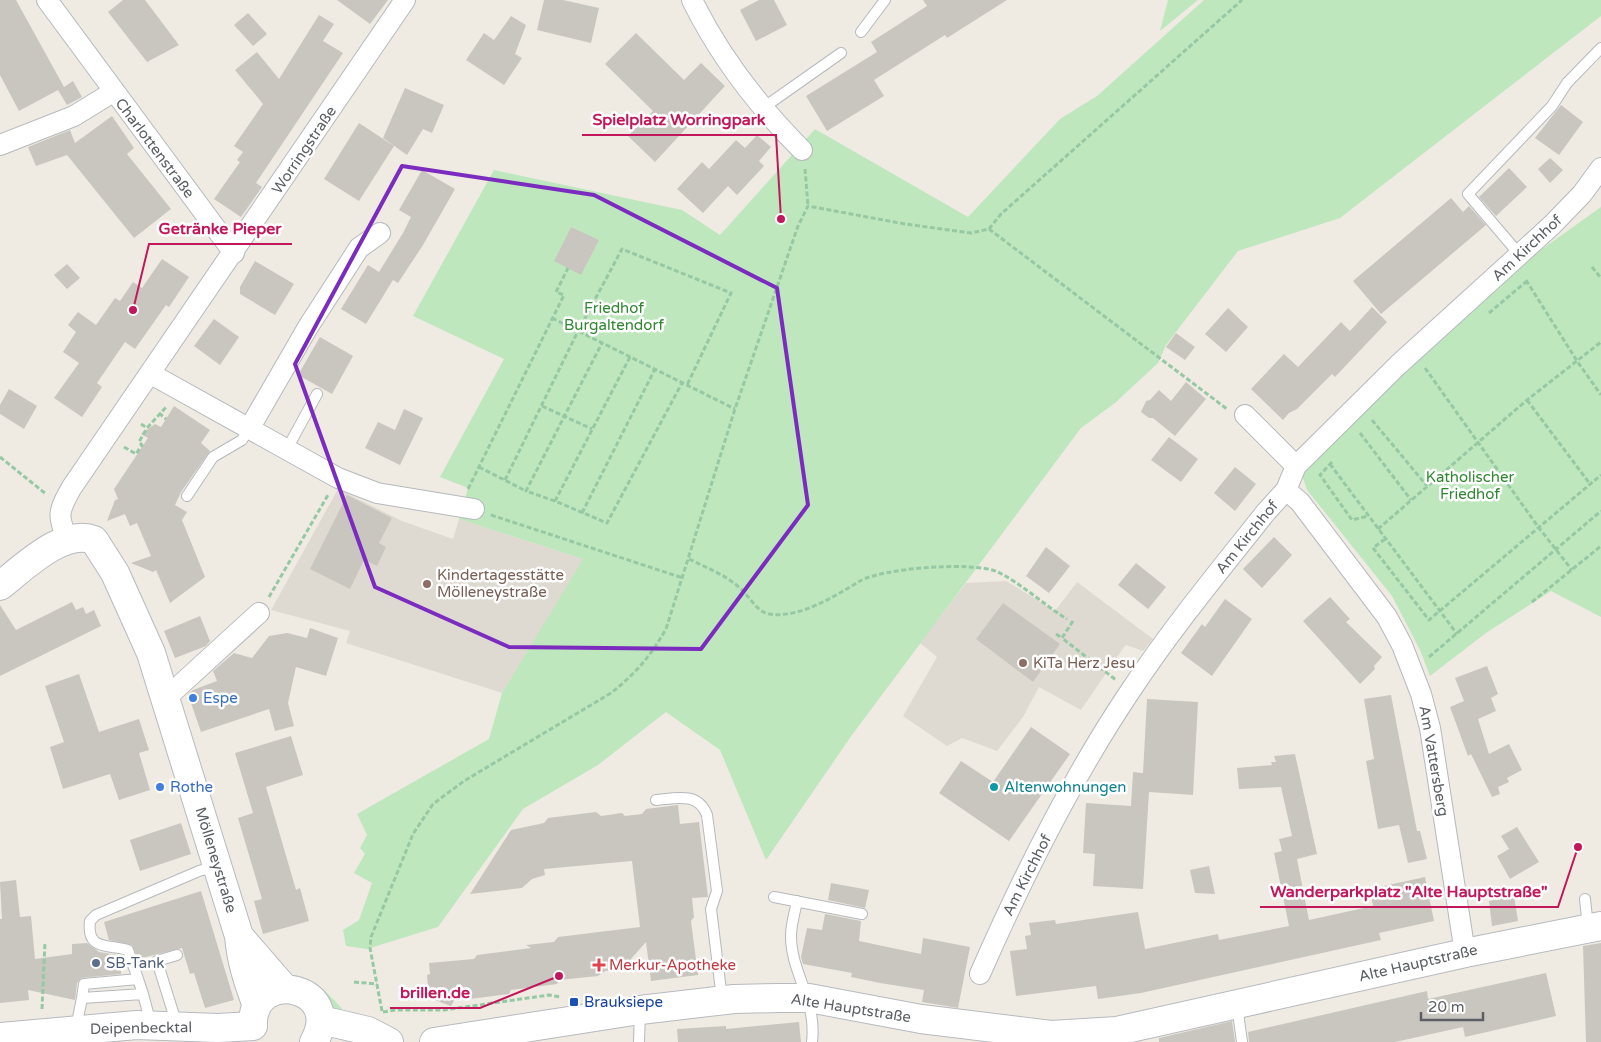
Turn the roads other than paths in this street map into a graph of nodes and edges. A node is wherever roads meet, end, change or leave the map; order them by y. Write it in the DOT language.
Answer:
graph roads {
  1 [pos="47,0"];
  2 [pos="405,0"];
  3 [pos="692,0"];
  4 [pos="884,0"];
  5 [pos="861,32"];
  6 [pos="1601,48"];
  7 [pos="841,53"];
  8 [pos="113,92"];
  9 [pos="763,108"];
  10 [pos="0,145"];
  11 [pos="802,150"];
  12 [pos="1601,168"];
  13 [pos="380,233"];
  14 [pos="234,253"];
  15 [pos="1516,257"];
  16 [pos="151,374"];
  17 [pos="317,394"];
  18 [pos="1236,412"];
  19 [pos="249,429"];
  20 [pos="287,449"];
  21 [pos="1296,466"];
  22 [pos="1286,490"];
  23 [pos="187,496"];
  24 [pos="468,508"];
  25 [pos="68,540"];
  26 [pos="0,586"];
  27 [pos="259,613"];
  28 [pos="166,698"];
  29 [pos="656,800"];
  30 [pos="218,866"];
  31 [pos="774,897"];
  32 [pos="1585,899"];
  33 [pos="797,901"];
  34 [pos="862,914"];
  35 [pos="1595,927"];
  36 [pos="239,936"];
  37 [pos="1465,952"];
  38 [pos="177,955"];
  39 [pos="980,974"];
  40 [pos="138,979"];
  41 [pos="284,988"];
  42 [pos="143,994"];
  43 [pos="82,998"];
  44 [pos="809,998"];
  45 [pos="722,1000"];
  46 [pos="1236,1004"];
  47 [pos="640,1010"];
  48 [pos="256,1024"];
  49 [pos="164,1026"];
  50 [pos="318,1031"];
  51 [pos="68,1034"];
  52 [pos="0,1037"];
  53 [pos="389,1042"];
  54 [pos="434,1042"];
  55 [pos="639,1042"];
  56 [pos="812,1042"];
  57 [pos="1242,1042"];
  1 -- 8 [label="street, Charlottenstraße"];
  2 -- 14 [label="street, Worringstraße"];
  3 -- 9 [label="street"];
  4 -- 5 [label="lane"];
  6 -- 15 [label="lane"];
  7 -- 9 [label="lane"];
  8 -- 10 [label="street, Charlottenstraße"];
  8 -- 14 [label="street, Charlottenstraße"];
  9 -- 11 [label="street"];
  12 -- 15 [label="street, Am Kirchhof"];
  13 -- 19 [label="street"];
  14 -- 16 [label="street, Worringstraße"];
  15 -- 21 [label="street, Am Kirchhof"];
  16 -- 19 [label="street"];
  16 -- 25 [label="street, Worringstraße"];
  17 -- 20 [label="lane"];
  18 -- 21 [label="street"];
  19 -- 20 [label="street"];
  19 -- 23 [label="lane"];
  20 -- 24 [label="street"];
  21 -- 22 [label="street, Am Kirchhof"];
  22 -- 37 [label="street, Am Vattersberg"];
  22 -- 39 [label="street, Am Kirchhof"];
  25 -- 26 [label="main road"];
  25 -- 28 [label="main road, Mölleneystraße"];
  27 -- 28 [label="street"];
  28 -- 30 [label="main road, Mölleneystraße"];
  29 -- 45 [label="lane"];
  30 -- 36 [label="main road, Mölleneystraße"];
  30 -- 40 [label="lane"];
  31 -- 33 [label="lane"];
  32 -- 35 [label="lane"];
  33 -- 34 [label="lane"];
  33 -- 44 [label="lane"];
  35 -- 37 [label="main road, Alte Hauptstraße"];
  36 -- 41 [label="main road, Mölleneystraße"];
  36 -- 48 [label="main road, Mölleneystraße"];
  37 -- 46 [label="main road, Alte Hauptstraße"];
  38 -- 49 [label="lane"];
  40 -- 42 [label="lane"];
  40 -- 43 [label="lane"];
  41 -- 48 [label="main road"];
  41 -- 50 [label="main road"];
  42 -- 43 [label="lane"];
  42 -- 49 [label="lane"];
  43 -- 51 [label="lane"];
  44 -- 45 [label="main road, Alte Hauptstraße"];
  44 -- 46 [label="main road, Alte Hauptstraße"];
  44 -- 56 [label="lane"];
  45 -- 47 [label="main road, Alte Hauptstraße"];
  46 -- 57 [label="lane"];
  47 -- 54 [label="main road, Alte Hauptstraße"];
  47 -- 55 [label="lane"];
  48 -- 49 [label="main road, Deipenbecktal"];
  49 -- 51 [label="main road, Deipenbecktal"];
  50 -- 53 [label="main road"];
  51 -- 52 [label="main road, Deipenbecktal"];
}
